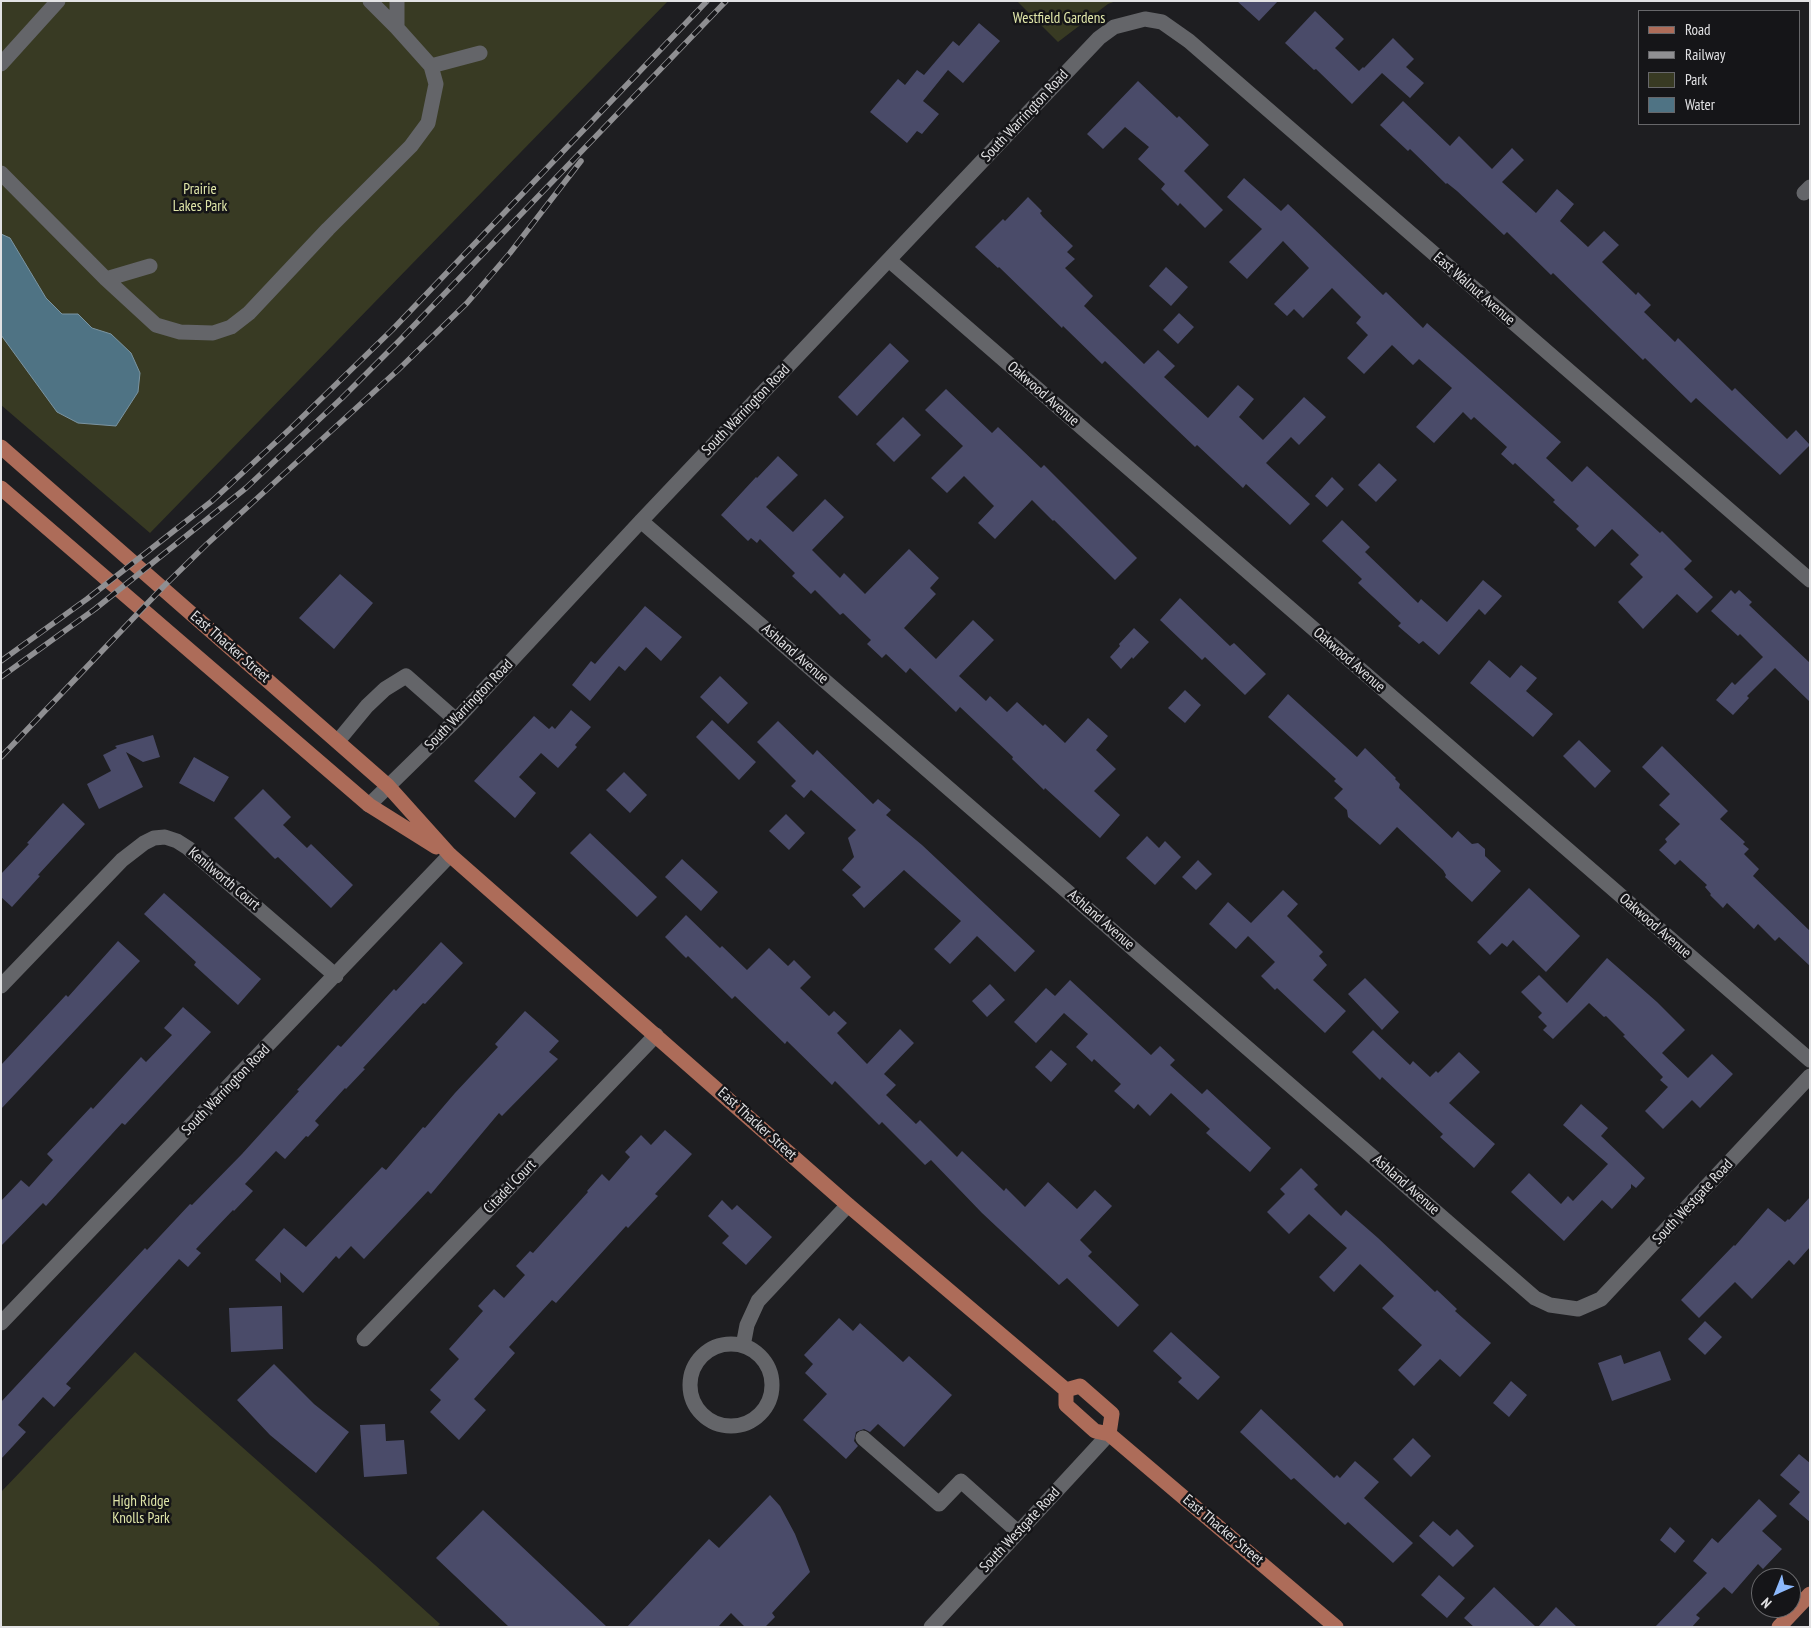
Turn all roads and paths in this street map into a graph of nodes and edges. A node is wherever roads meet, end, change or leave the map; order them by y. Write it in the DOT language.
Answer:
graph roads {
  1 [pos="58,1"];
  2 [pos="370,1"];
  3 [pos="397,1"];
  4 [pos="1129,22"];
  5 [pos="398,28"];
  6 [pos="480,53"];
  7 [pos="1,64"];
  8 [pos="431,66"];
  9 [pos="1,173"];
  10 [pos="889,260"];
  11 [pos="150,266"];
  12 [pos="106,279"];
  13 [pos="1,447"];
  14 [pos="1,488"];
  15 [pos="641,521"];
  16 [pos="1810,580"];
  17 [pos="456,720"];
  18 [pos="338,741"];
  19 [pos="388,786"];
  20 [pos="369,805"];
  21 [pos="450,856"];
  22 [pos="336,976"];
  23 [pos="1,986"];
  24 [pos="656,1035"];
  25 [pos="1810,1060"];
  26 [pos="1810,1076"];
  27 [pos="848,1205"];
  28 [pos="1565,1308"];
  29 [pos="1,1323"];
  30 [pos="364,1339"];
  31 [pos="743,1346"];
  32 [pos="1066,1390"];
  33 [pos="1109,1434"];
  34 [pos="863,1438"];
  35 [pos="1018,1532"];
  36 [pos="1810,1594"];
  37 [pos="931,1627"];
  38 [pos="1336,1627"];
  39 [pos="1779,1627"];
  1 -- 7 [label="street"];
  2 -- 5 [label="street"];
  3 -- 5 [label="street"];
  4 -- 10 [label="street, South Warrington Road"];
  4 -- 16 [label="street, East Walnut Avenue"];
  5 -- 8 [label="street"];
  6 -- 8 [label="street"];
  8 -- 12 [label="street"];
  9 -- 12 [label="street"];
  10 -- 15 [label="street, South Warrington Road"];
  10 -- 25 [label="street, Oakwood Avenue"];
  11 -- 12 [label="street"];
  13 -- 18 [label="main road, East Thacker Street"];
  14 -- 20 [label="main road, East Thacker Street"];
  15 -- 17 [label="street, South Warrington Road"];
  15 -- 28 [label="street, Ashland Avenue"];
  17 -- 18 [label="street"];
  17 -- 19 [label="street, South Warrington Road"];
  18 -- 19 [label="main road, East Thacker Street"];
  19 -- 20 [label="street, South Warrington Road"];
  19 -- 21 [label="main road, East Thacker Street"];
  20 -- 21 [label="main road, East Thacker Street"];
  21 -- 22 [label="street, South Warrington Road"];
  21 -- 24 [label="main road, East Thacker Street"];
  22 -- 23 [label="street, Kenilworth Court"];
  22 -- 29 [label="street, South Warrington Road"];
  24 -- 27 [label="main road, East Thacker Street"];
  24 -- 30 [label="street, Citadel Court"];
  26 -- 28 [label="street, South Westgate Road"];
  27 -- 31 [label="street"];
  27 -- 32 [label="main road, East Thacker Street"];
  31 -- 31 [label="street"];
  32 -- 33 [label="main road, East Thacker Street"];
  32 -- 33 [label="main road"];
  33 -- 35 [label="street, South Westgate Road"];
  33 -- 38 [label="main road, East Thacker Street"];
  34 -- 35 [label="street"];
  35 -- 37 [label="street, South Westgate Road"];
  36 -- 39 [label="main road"];
}
